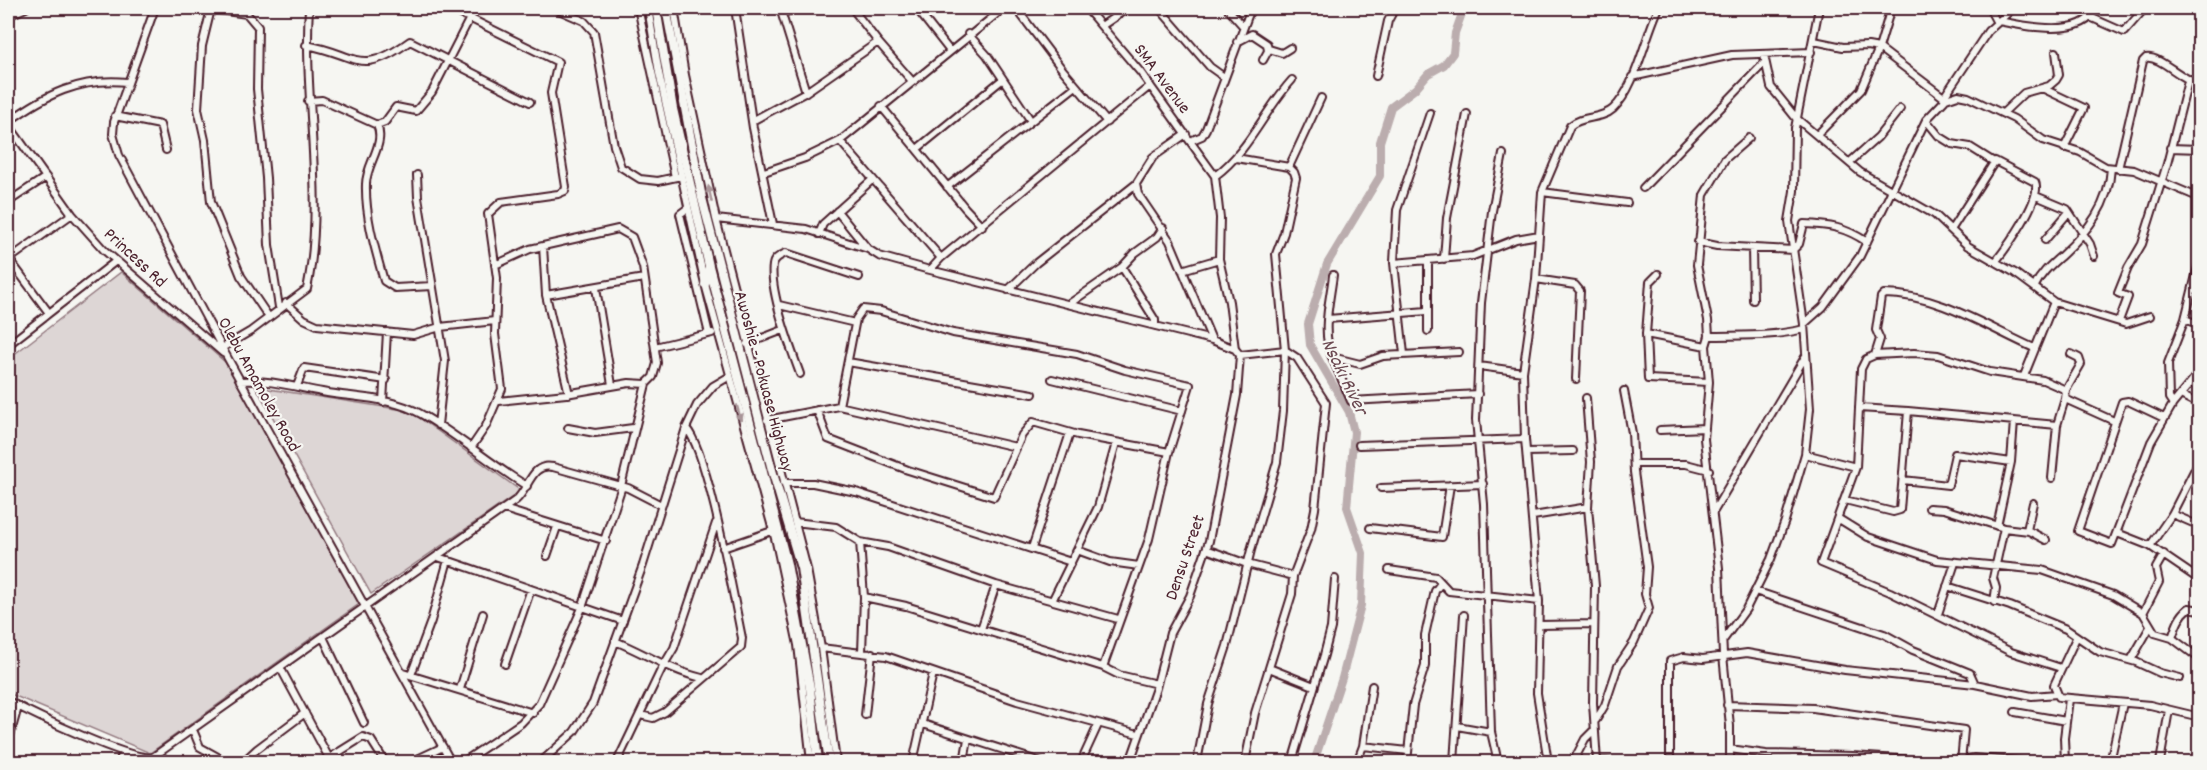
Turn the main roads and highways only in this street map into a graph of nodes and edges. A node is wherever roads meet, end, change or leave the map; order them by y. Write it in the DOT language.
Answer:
graph roads {
  1 [pos="656,8"];
  2 [pos="666,8"];
  3 [pos="688,127"];
  4 [pos="677,128"];
  5 [pos="709,266"];
  6 [pos="705,284"];
  7 [pos="826,746"];
  8 [pos="816,749"];
  9 [pos="818,762"];
  10 [pos="829,762"];
  1 -- 4 [label="main road, Awoshie - Pokuase Highway"];
  2 -- 3 [label="main road, Awoshie - Pokuase Highway"];
  3 -- 4 [label="main road"];
  3 -- 7 [label="main road, Awoshie - Pokuase Highway"];
  4 -- 5 [label="main road, Awoshie - Pokuase Highway"];
  5 -- 6 [label="main road"];
  5 -- 8 [label="main road, Awoshie - Pokuase Highway"];
  7 -- 8 [label="main road"];
  7 -- 10 [label="main road, Awoshie - Pokuase Highway"];
  8 -- 9 [label="main road, Awoshie - Pokuase Highway"];
}
